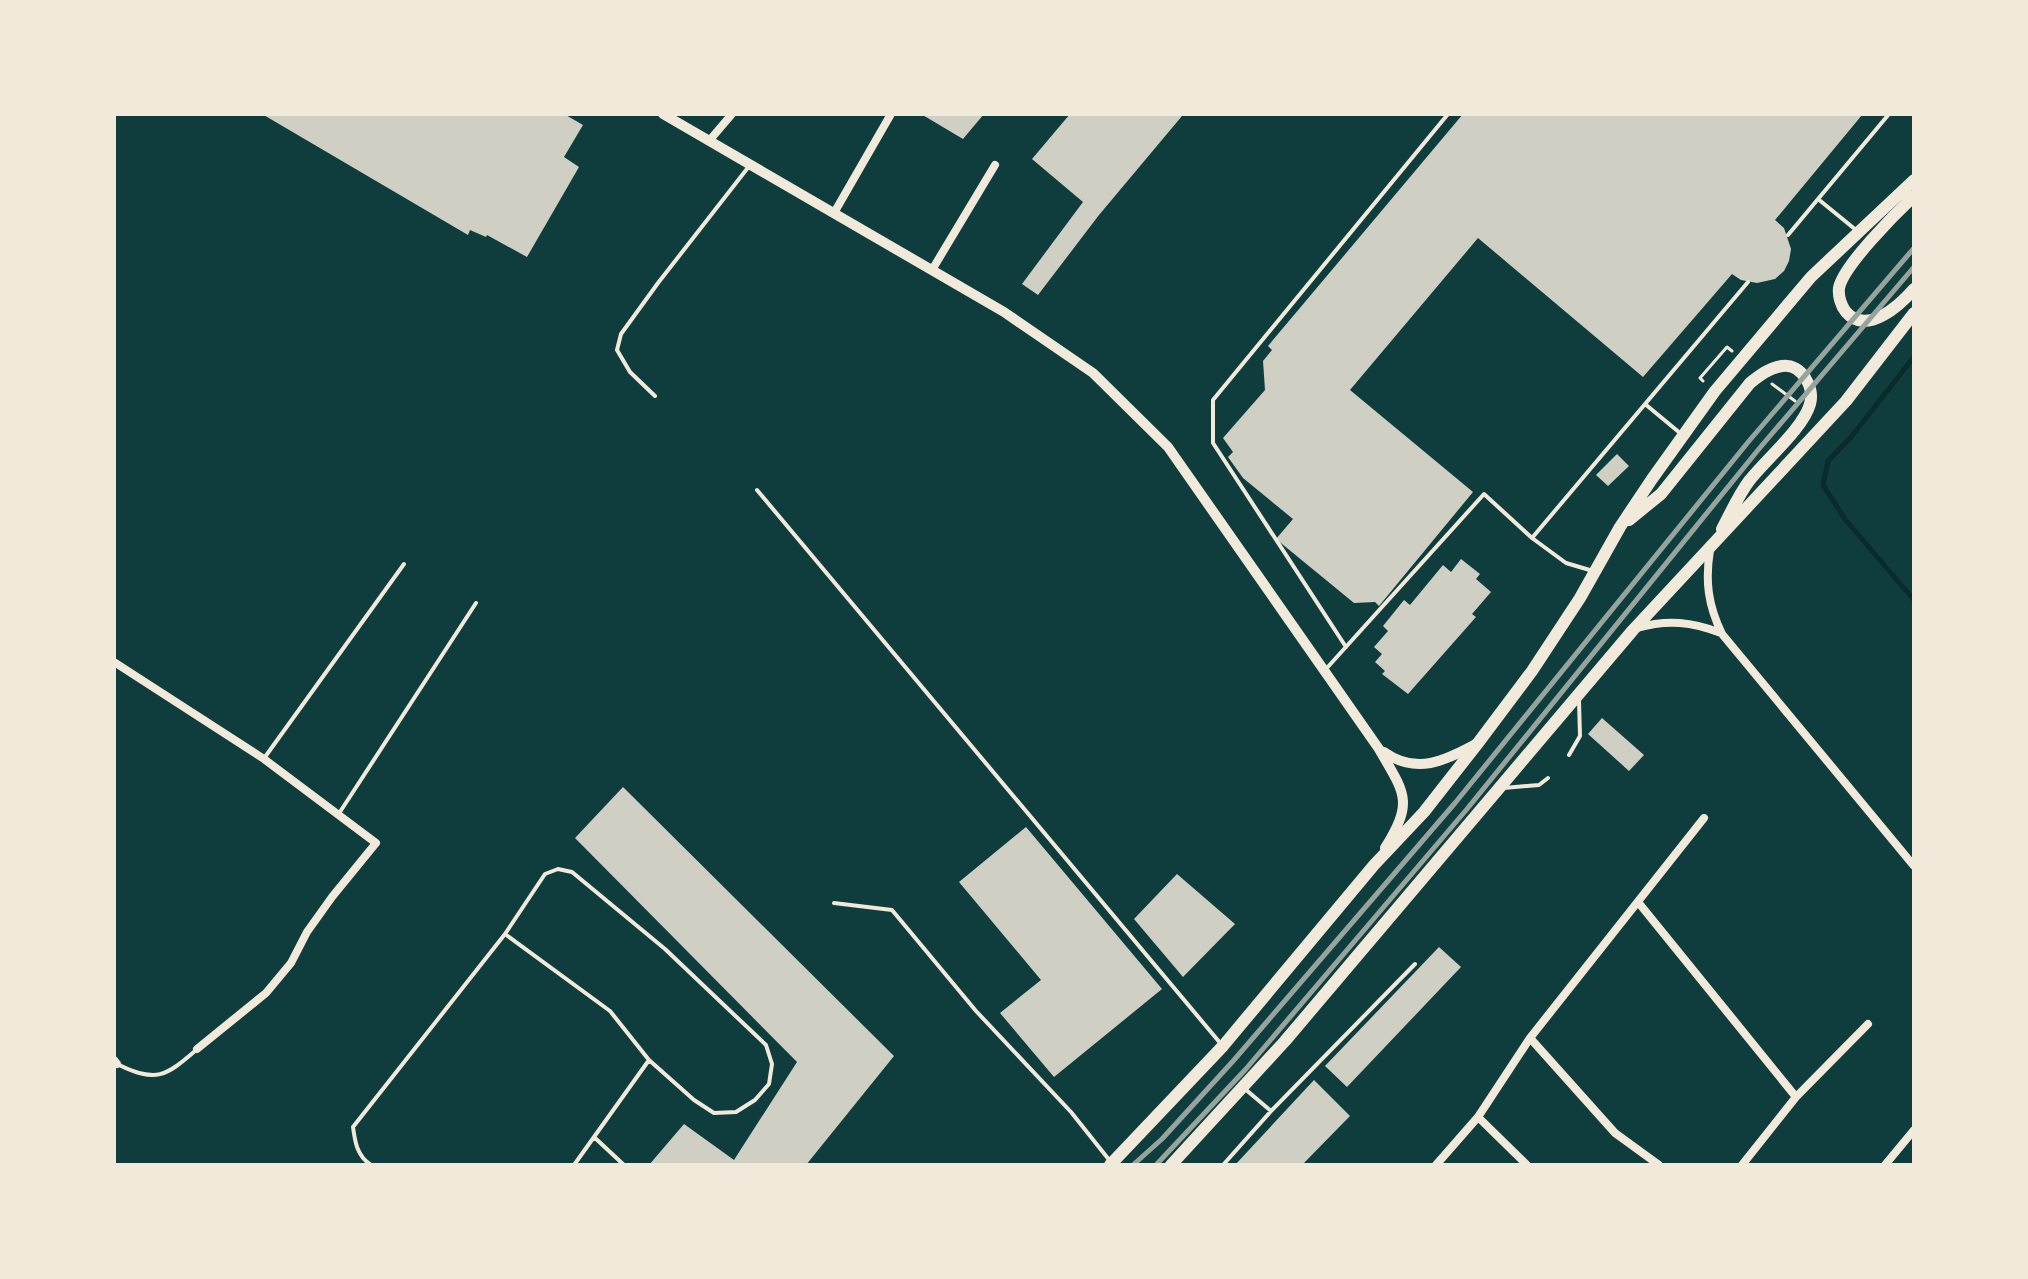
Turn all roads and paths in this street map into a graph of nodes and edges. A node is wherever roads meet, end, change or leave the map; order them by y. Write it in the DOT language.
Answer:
graph roads {
  1 [pos="663,114"];
  2 [pos="732,114"];
  3 [pos="891,114"];
  4 [pos="1448,114"];
  5 [pos="1889,114"];
  6 [pos="709,141"];
  7 [pos="751,165"];
  8 [pos="995,165"];
  9 [pos="1914,180"];
  10 [pos="1914,196"];
  11 [pos="1818,199"];
  12 [pos="834,213"];
  13 [pos="1857,232"];
  14 [pos="1788,235"];
  15 [pos="932,270"];
  16 [pos="1748,282"];
  17 [pos="1914,289"];
  18 [pos="1914,313"];
  19 [pos="1739,357"];
  20 [pos="1763,376"];
  21 [pos="1700,378"];
  22 [pos="655,396"];
  23 [pos="1645,404"];
  24 [pos="1799,405"];
  25 [pos="1683,435"];
  26 [pos="757,490"];
  27 [pos="1620,527"];
  28 [pos="1532,538"];
  29 [pos="1710,550"];
  30 [pos="404,564"];
  31 [pos="1595,571"];
  32 [pos="476,603"];
  33 [pos="1633,630"];
  34 [pos="1722,634"];
  35 [pos="1346,647"];
  36 [pos="114,662"];
  37 [pos="1324,672"];
  38 [pos="1579,693"];
  39 [pos="1478,743"];
  40 [pos="1379,749"];
  41 [pos="1569,755"];
  42 [pos="264,759"];
  43 [pos="1548,778"];
  44 [pos="1498,789"];
  45 [pos="338,815"];
  46 [pos="1704,818"];
  47 [pos="1374,865"];
  48 [pos="1914,866"];
  49 [pos="1638,902"];
  50 [pos="834,903"];
  51 [pos="505,934"];
  52 [pos="1415,964"];
  53 [pos="1868,1024"];
  54 [pos="1530,1038"];
  55 [pos="1223,1046"];
  56 [pos="197,1049"];
  57 [pos="649,1060"];
  58 [pos="116,1062"];
  59 [pos="1243,1087"];
  60 [pos="1796,1097"];
  61 [pos="1271,1111"];
  62 [pos="1478,1117"];
  63 [pos="1914,1130"];
  64 [pos="594,1137"];
  65 [pos="1191,1145"];
  66 [pos="1111,1164"];
  67 [pos="371,1165"];
  68 [pos="574,1165"];
  69 [pos="624,1165"];
  70 [pos="1171,1165"];
  71 [pos="1180,1165"];
  72 [pos="1223,1165"];
  73 [pos="1436,1165"];
  74 [pos="1527,1165"];
  75 [pos="1659,1165"];
  76 [pos="1742,1165"];
  77 [pos="1885,1165"];
  1 -- 6 [label="street"];
  2 -- 6 [label="street"];
  3 -- 12 [label="street"];
  4 -- 35 [label="lane"];
  5 -- 11 [label="lane"];
  6 -- 7 [label="street"];
  7 -- 12 [label="street"];
  7 -- 22 [label="lane"];
  8 -- 15 [label="street"];
  9 -- 13 [label="main road"];
  10 -- 17 [label="main road"];
  11 -- 13 [label="lane"];
  11 -- 14 [label="lane"];
  12 -- 15 [label="street"];
  13 -- 25 [label="main road"];
  15 -- 37 [label="street"];
  16 -- 23 [label="lane"];
  18 -- 29 [label="main road"];
  19 -- 21 [label="path"];
  20 -- 24 [label="path"];
  23 -- 25 [label="lane"];
  23 -- 28 [label="lane"];
  25 -- 27 [label="main road"];
  26 -- 55 [label="lane"];
  27 -- 29 [label="main road"];
  27 -- 31 [label="main road"];
  28 -- 31 [label="lane"];
  28 -- 35 [label="lane"];
  29 -- 33 [label="main road"];
  29 -- 34 [label="street"];
  30 -- 42 [label="lane"];
  31 -- 39 [label="main road"];
  32 -- 45 [label="lane"];
  33 -- 34 [label="street"];
  33 -- 38 [label="main road"];
  34 -- 48 [label="street"];
  35 -- 37 [label="lane"];
  36 -- 42 [label="street"];
  37 -- 40 [label="street"];
  38 -- 41 [label="lane"];
  38 -- 44 [label="main road"];
  39 -- 40 [label="street"];
  39 -- 47 [label="main road"];
  40 -- 47 [label="street"];
  42 -- 45 [label="street"];
  43 -- 44 [label="lane"];
  44 -- 59 [label="main road"];
  45 -- 56 [label="street"];
  46 -- 49 [label="street"];
  47 -- 55 [label="main road"];
  49 -- 54 [label="street"];
  49 -- 60 [label="street"];
  50 -- 66 [label="lane"];
  51 -- 57 [label="lane"];
  51 -- 57 [label="lane"];
  51 -- 67 [label="lane"];
  52 -- 61 [label="lane"];
  53 -- 60 [label="street"];
  54 -- 62 [label="street"];
  54 -- 75 [label="street"];
  55 -- 66 [label="main road"];
  56 -- 58 [label="lane"];
  57 -- 64 [label="lane"];
  59 -- 61 [label="lane"];
  59 -- 65 [label="main road"];
  60 -- 76 [label="street"];
  61 -- 72 [label="lane"];
  62 -- 73 [label="street"];
  62 -- 74 [label="street"];
  63 -- 77 [label="street"];
  64 -- 68 [label="lane"];
  64 -- 69 [label="lane"];
  65 -- 70 [label="main road"];
  65 -- 71 [label="street"];
}
